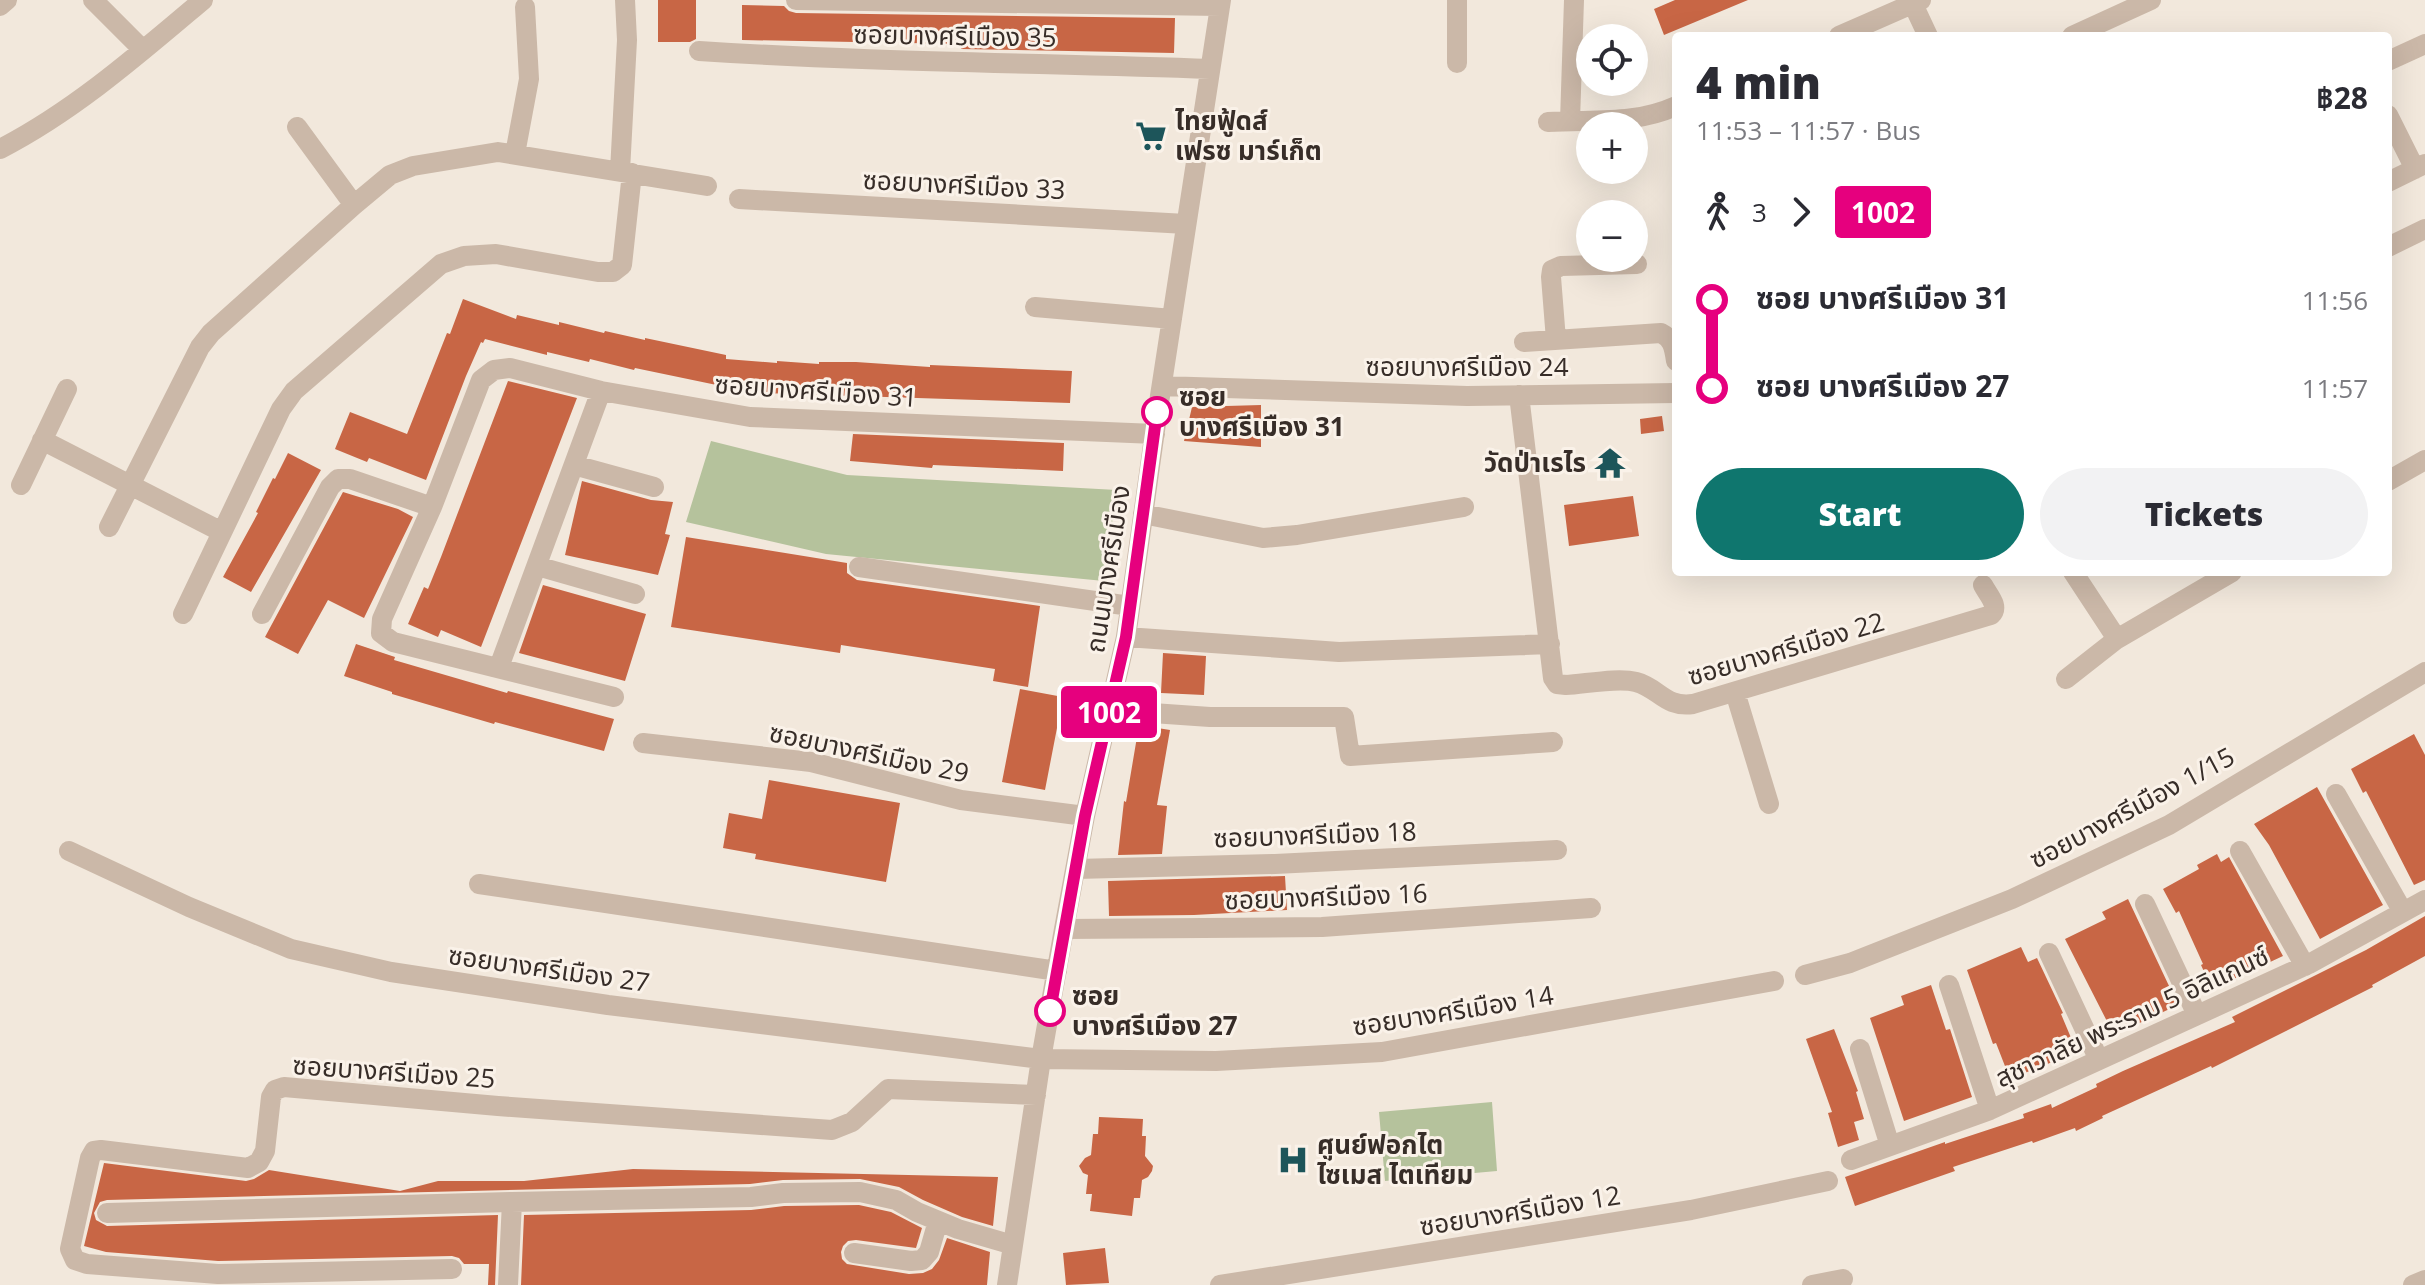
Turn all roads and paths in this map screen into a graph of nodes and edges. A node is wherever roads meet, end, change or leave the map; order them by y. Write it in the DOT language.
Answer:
graph roads {
  1 [pos="7,0"];
  2 [pos="93,0"];
  3 [pos="203,0"];
  4 [pos="625,0"];
  5 [pos="796,0"];
  6 [pos="1457,0"];
  7 [pos="1574,0"];
  8 [pos="2151,0"];
  9 [pos="1917,2"];
  10 [pos="1221,3"];
  11 [pos="0,6"];
  12 [pos="525,7"];
  13 [pos="1848,32"];
  14 [pos="1927,32"];
  15 [pos="2081,32"];
  16 [pos="2425,44"];
  17 [pos="143,50"];
  18 [pos="699,51"];
  19 [pos="2392,59"];
  20 [pos="1457,63"];
  21 [pos="1210,69"];
  22 [pos="1672,108"];
  23 [pos="1570,121"];
  24 [pos="2392,121"];
  25 [pos="1548,122"];
  26 [pos="297,127"];
  27 [pos="0,149"];
  28 [pos="515,154"];
  29 [pos="2420,166"];
  30 [pos="626,172"];
  31 [pos="2392,180"];
  32 [pos="707,186"];
  33 [pos="739,199"];
  34 [pos="354,205"];
  35 [pos="1186,224"];
  36 [pos="2425,229"];
  37 [pos="2392,245"];
  38 [pos="1576,266"];
  39 [pos="1035,307"];
  40 [pos="1172,319"];
  41 [pos="1556,340"];
  42 [pos="1524,342"];
  43 [pos="1672,342"];
  44 [pos="1162,386"];
  45 [pos="67,389"];
  46 [pos="601,391"];
  47 [pos="1672,393"];
  48 [pos="1519,395"];
  49 [pos="1155,434"];
  50 [pos="42,440"];
  51 [pos="2425,460"];
  52 [pos="574,465"];
  53 [pos="2392,479"];
  54 [pos="21,485"];
  55 [pos="130,486"];
  56 [pos="654,487"];
  57 [pos="432,507"];
  58 [pos="1464,507"];
  59 [pos="1143,514"];
  60 [pos="109,527"];
  61 [pos="222,532"];
  62 [pos="537,566"];
  63 [pos="859,567"];
  64 [pos="2076,576"];
  65 [pos="2225,576"];
  66 [pos="1983,585"];
  67 [pos="635,594"];
  68 [pos="1130,606"];
  69 [pos="183,614"];
  70 [pos="262,614"];
  71 [pos="1126,637"];
  72 [pos="2117,639"];
  73 [pos="1550,644"];
  74 [pos="499,667"];
  75 [pos="2425,672"];
  76 [pos="2066,679"];
  77 [pos="1735,692"];
  78 [pos="614,697"];
  79 [pos="1109,710"];
  80 [pos="1553,742"];
  81 [pos="643,743"];
  82 [pos="2336,794"];
  83 [pos="1769,804"];
  84 [pos="1085,816"];
  85 [pos="1557,850"];
  86 [pos="69,851"];
  87 [pos="2240,851"];
  88 [pos="1076,869"];
  89 [pos="479,884"];
  90 [pos="2425,900"];
  91 [pos="2145,904"];
  92 [pos="1591,908"];
  93 [pos="2403,912"];
  94 [pos="1064,929"];
  95 [pos="2049,953"];
  96 [pos="2305,966"];
  97 [pos="1057,971"];
  98 [pos="1805,975"];
  99 [pos="1774,981"];
  100 [pos="1949,985"];
  101 [pos="2197,1015"];
  102 [pos="1860,1049"];
  103 [pos="1041,1059"];
  104 [pos="2099,1060"];
  105 [pos="1036,1095"];
  106 [pos="1990,1110"];
  107 [pos="1890,1146"];
  108 [pos="1851,1160"];
  109 [pos="1828,1181"];
  110 [pos="512,1202"];
  111 [pos="107,1213"];
  112 [pos="938,1221"];
  113 [pos="1013,1245"];
  114 [pos="854,1253"];
  115 [pos="452,1269"];
  116 [pos="1843,1279"];
  117 [pos="2425,1280"];
  118 [pos="508,1285"];
  119 [pos="1007,1285"];
  120 [pos="1220,1285"];
  121 [pos="1812,1285"];
  122 [pos="2413,1285"];
  1 -- 11 [label="street"];
  2 -- 17 [label="street"];
  3 -- 17 [label="street"];
  4 -- 30 [label="street"];
  5 -- 10 [label="street"];
  6 -- 20 [label="street"];
  7 -- 23 [label="street"];
  8 -- 15 [label="street"];
  9 -- 13 [label="street"];
  9 -- 14 [label="street"];
  10 -- 21 [label="street, ถนนบางศรีเมือง"];
  12 -- 28 [label="street"];
  16 -- 19 [label="street"];
  17 -- 27 [label="street"];
  18 -- 21 [label="street, ซอยบางศรีเมือง 35"];
  21 -- 35 [label="street, ถนนบางศรีเมือง"];
  22 -- 23 [label="street"];
  23 -- 25 [label="street"];
  24 -- 29 [label="street"];
  26 -- 34 [label="street"];
  28 -- 30 [label="street"];
  28 -- 34 [label="street"];
  29 -- 31 [label="street"];
  30 -- 32 [label="street"];
  30 -- 61 [label="street"];
  33 -- 35 [label="street, ซอยบางศรีเมือง 33"];
  34 -- 55 [label="street"];
  35 -- 40 [label="street, ถนนบางศรีเมือง"];
  36 -- 37 [label="street"];
  38 -- 41 [label="street"];
  39 -- 40 [label="street"];
  40 -- 44 [label="street, ถนนบางศรีเมือง"];
  41 -- 42 [label="street"];
  41 -- 43 [label="street"];
  44 -- 48 [label="street, ซอยบางศรีเมือง 24"];
  44 -- 49 [label="street, ถนนบางศรีเมือง"];
  45 -- 50 [label="street"];
  46 -- 49 [label="street, ซอยบางศรีเมือง 31"];
  46 -- 52 [label="street"];
  46 -- 57 [label="street, ซอยบางศรีเมือง 31"];
  47 -- 48 [label="street, ซอยบางศรีเมือง 24"];
  48 -- 73 [label="street, ซอยบางศรีเมือง 22"];
  49 -- 59 [label="street, ถนนบางศรีเมือง"];
  50 -- 54 [label="street"];
  50 -- 55 [label="street"];
  51 -- 53 [label="street"];
  52 -- 56 [label="street"];
  52 -- 62 [label="street"];
  55 -- 60 [label="street"];
  55 -- 61 [label="street"];
  57 -- 70 [label="street"];
  57 -- 74 [label="street"];
  58 -- 59 [label="street"];
  59 -- 68 [label="street, ถนนบางศรีเมือง"];
  61 -- 69 [label="street"];
  62 -- 67 [label="street"];
  62 -- 74 [label="street"];
  63 -- 68 [label="street"];
  64 -- 72 [label="street"];
  65 -- 72 [label="street"];
  66 -- 77 [label="street, ซอยบางศรีเมือง 22"];
  68 -- 71 [label="street, ถนนบางศรีเมือง"];
  71 -- 73 [label="street"];
  71 -- 79 [label="street, ถนนบางศรีเมือง"];
  72 -- 76 [label="street"];
  73 -- 77 [label="street, ซอยบางศรีเมือง 22"];
  74 -- 78 [label="street"];
  75 -- 98 [label="street, ซอยบางศรีเมือง 1/15"];
  77 -- 83 [label="street"];
  79 -- 80 [label="street"];
  79 -- 84 [label="street, ถนนบางศรีเมือง"];
  81 -- 84 [label="street, ซอยบางศรีเมือง 29"];
  82 -- 93 [label="street"];
  84 -- 88 [label="street, ถนนบางศรีเมือง"];
  85 -- 88 [label="street, ซอยบางศรีเมือง 18"];
  86 -- 103 [label="street, ซอยบางศรีเมือง 27"];
  87 -- 96 [label="street"];
  88 -- 94 [label="street, ถนนบางศรีเมือง"];
  89 -- 97 [label="street"];
  90 -- 93 [label="street, สุชาวาลัย พระราม 5 อิลิแกนซ์"];
  91 -- 101 [label="street"];
  92 -- 94 [label="street, ซอยบางศรีเมือง 16"];
  93 -- 96 [label="street, สุชาวาลัย พระราม 5 อิลิแกนซ์"];
  94 -- 97 [label="street, ถนนบางศรีเมือง"];
  95 -- 104 [label="street"];
  96 -- 101 [label="street, สุชาวาลัย พระราม 5 อิลิแกนซ์"];
  97 -- 103 [label="street, ถนนบางศรีเมือง"];
  99 -- 103 [label="street, ซอยบางศรีเมือง 14"];
  100 -- 106 [label="street"];
  101 -- 104 [label="street, สุชาวาลัย พระราม 5 อิลิแกนซ์"];
  102 -- 107 [label="street"];
  103 -- 105 [label="street, ถนนบางศรีเมือง"];
  104 -- 106 [label="street, สุชาวาลัย พระราม 5 อิลิแกนซ์"];
  105 -- 113 [label="street, ถนนบางศรีเมือง"];
  105 -- 115 [label="street, ซอยบางศรีเมือง 25"];
  106 -- 107 [label="street, สุชาวาลัย พระราม 5 อิลิแกนซ์"];
  107 -- 108 [label="street, สุชาวาลัย พระราม 5 อิลิแกนซ์"];
  109 -- 120 [label="street, ซอยบางศรีเมือง 12"];
  110 -- 111 [label="street"];
  110 -- 112 [label="street"];
  110 -- 118 [label="street"];
  112 -- 113 [label="street"];
  112 -- 114 [label="street"];
  113 -- 119 [label="street, ถนนบางศรีเมือง"];
  116 -- 121 [label="street"];
  117 -- 122 [label="street"];
}
